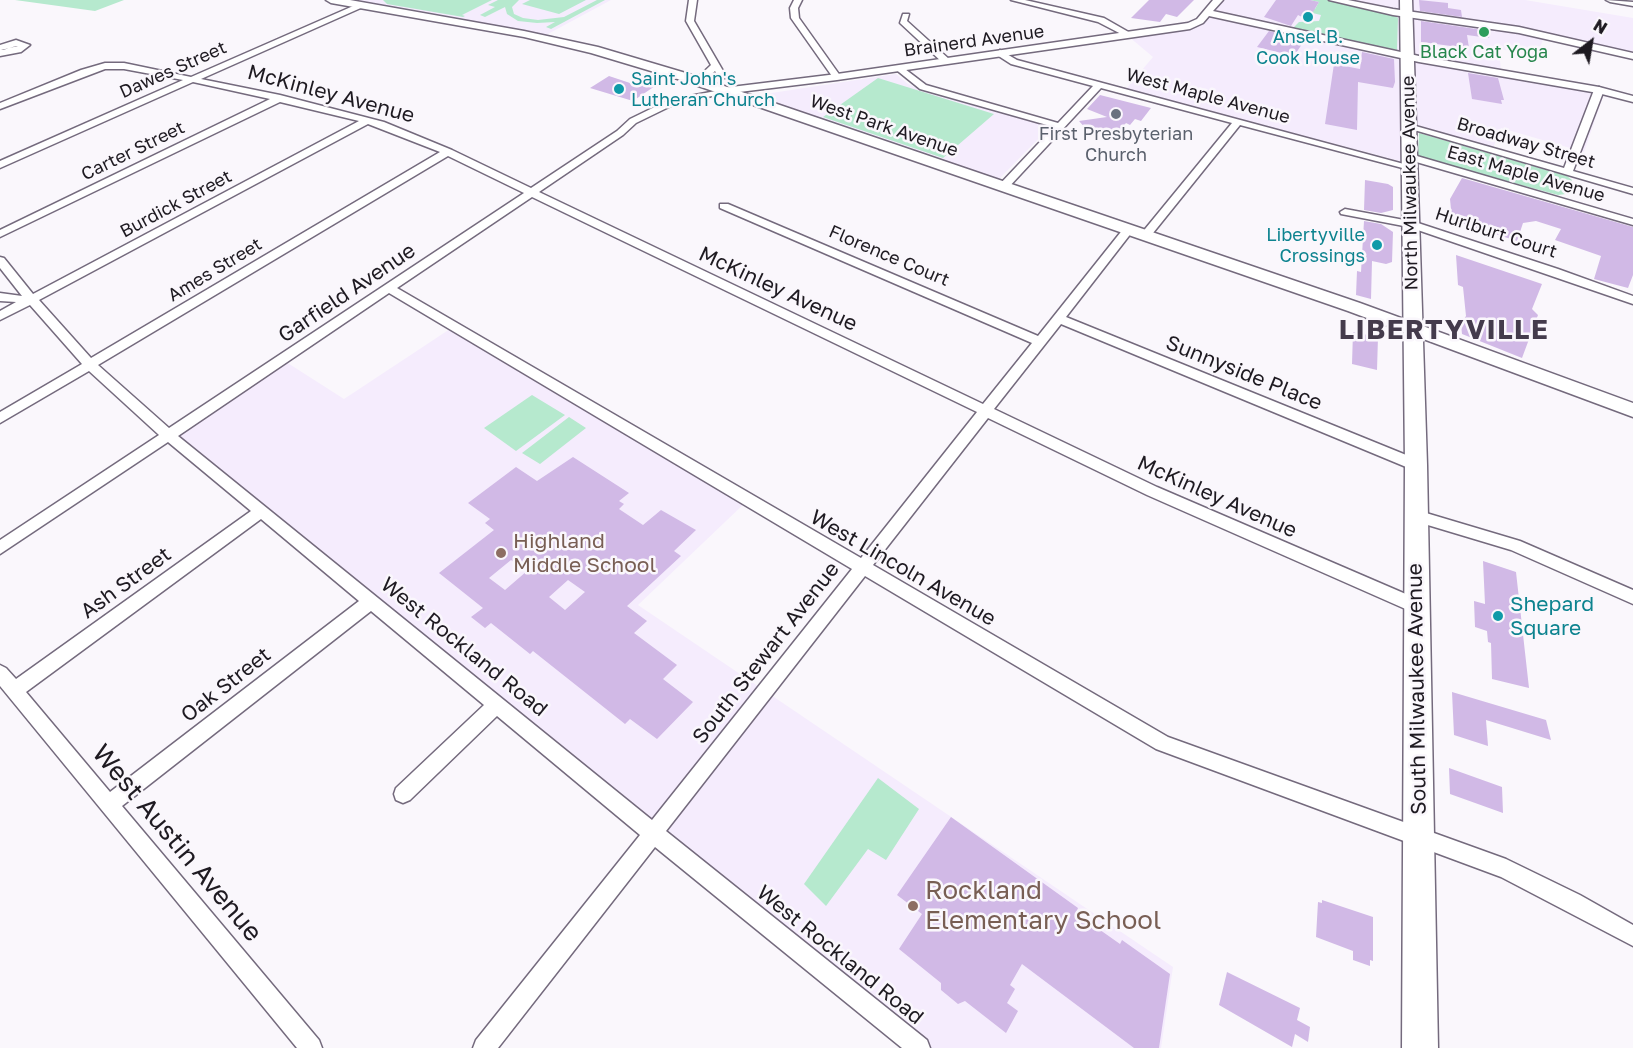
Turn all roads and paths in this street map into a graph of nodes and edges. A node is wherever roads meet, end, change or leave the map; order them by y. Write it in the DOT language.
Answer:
graph roads {
  1 [pos="331,0"];
  2 [pos="693,0"];
  3 [pos="798,0"];
  4 [pos="1015,0"];
  5 [pos="1218,0"];
  6 [pos="1334,0"];
  7 [pos="1610,0"];
  8 [pos="1633,4"];
  9 [pos="360,5"];
  10 [pos="1406,7"];
  11 [pos="1208,13"];
  12 [pos="906,16"];
  13 [pos="1128,34"];
  14 [pos="1000,54"];
  15 [pos="1407,56"];
  16 [pos="1633,56"];
  17 [pos="946,61"];
  18 [pos="716,66"];
  19 [pos="898,68"];
  20 [pos="722,76"];
  21 [pos="837,77"];
  22 [pos="695,78"];
  23 [pos="192,80"];
  24 [pos="1099,84"];
  25 [pos="764,87"];
  26 [pos="1599,90"];
  27 [pos="723,91"];
  28 [pos="690,96"];
  29 [pos="280,98"];
  30 [pos="1633,99"];
  31 [pos="759,103"];
  32 [pos="0,106"];
  33 [pos="368,120"];
  34 [pos="1237,122"];
  35 [pos="1060,126"];
  36 [pos="1409,127"];
  37 [pos="448,152"];
  38 [pos="1410,162"];
  39 [pos="0,165"];
  40 [pos="1567,172"];
  41 [pos="1003,187"];
  42 [pos="1633,191"];
  43 [pos="531,192"];
  44 [pos="724,206"];
  45 [pos="1345,212"];
  46 [pos="1633,222"];
  47 [pos="1411,224"];
  48 [pos="1128,230"];
  49 [pos="0,234"];
  50 [pos="1145,236"];
  51 [pos="0,260"];
  52 [pos="388,288"];
  53 [pos="0,297"];
  54 [pos="31,300"];
  55 [pos="1633,300"];
  56 [pos="0,316"];
  57 [pos="1058,318"];
  58 [pos="1414,329"];
  59 [pos="1039,341"];
  60 [pos="90,365"];
  61 [pos="1632,407"];
  62 [pos="985,411"];
  63 [pos="0,418"];
  64 [pos="170,437"];
  65 [pos="1416,465"];
  66 [pos="261,511"];
  67 [pos="1416,516"];
  68 [pos="0,549"];
  69 [pos="861,568"];
  70 [pos="1633,597"];
  71 [pos="371,601"];
  72 [pos="1416,606"];
  73 [pos="0,673"];
  74 [pos="15,690"];
  75 [pos="497,704"];
  76 [pos="403,794"];
  77 [pos="109,804"];
  78 [pos="653,833"];
  79 [pos="1419,838"];
  80 [pos="1633,936"];
  81 [pos="311,1048"];
  82 [pos="484,1048"];
  83 [pos="919,1048"];
  84 [pos="1420,1048"];
  1 -- 9 [label="main road, West Park Avenue"];
  2 -- 18 [label="street"];
  3 -- 21 [label="street"];
  4 -- 13 [label="street"];
  5 -- 11 [label="street, Brainerd Avenue"];
  6 -- 10 [label="street"];
  7 -- 8 [label="street"];
  9 -- 22 [label="main road, West Park Avenue"];
  9 -- 23 [label="street, Dawes Street"];
  10 -- 15 [label="main road, North Milwaukee Avenue"];
  10 -- 16 [label="street"];
  11 -- 13 [label="street, Brainerd Avenue"];
  11 -- 15 [label="street"];
  12 -- 17 [label="street"];
  13 -- 14 [label="street, Brainerd Avenue"];
  14 -- 17 [label="street, Brainerd Avenue"];
  14 -- 24 [label="street, West Maple Avenue"];
  15 -- 26 [label="street"];
  15 -- 36 [label="main road, North Milwaukee Avenue"];
  17 -- 19 [label="street, Brainerd Avenue"];
  18 -- 20 [label="street"];
  18 -- 22 [label="street"];
  19 -- 21 [label="street, Brainerd Avenue"];
  19 -- 35 [label="street"];
  21 -- 25 [label="street, Brainerd Avenue"];
  22 -- 27 [label="main road, West Park Avenue"];
  22 -- 28 [label="main road"];
  23 -- 29 [label="street, McKinley Avenue"];
  23 -- 32 [label="street, McKinley Avenue"];
  23 -- 39 [label="street, Dawes Street"];
  24 -- 34 [label="street, West Maple Avenue"];
  24 -- 35 [label="street"];
  25 -- 27 [label="street, Brainerd Avenue"];
  25 -- 31 [label="main road"];
  26 -- 30 [label="street"];
  26 -- 40 [label="street"];
  27 -- 28 [label="street, Garfield Avenue"];
  27 -- 31 [label="main road, West Park Avenue"];
  28 -- 43 [label="street, Garfield Avenue"];
  29 -- 33 [label="street, McKinley Avenue"];
  29 -- 49 [label="street, Carter Street"];
  31 -- 41 [label="main road, West Park Avenue"];
  33 -- 37 [label="street, McKinley Avenue"];
  33 -- 54 [label="street, Burdick Street"];
  34 -- 38 [label="street, West Maple Avenue"];
  34 -- 50 [label="street"];
  35 -- 41 [label="street"];
  36 -- 38 [label="main road, North Milwaukee Avenue"];
  36 -- 40 [label="street, Broadway Street"];
  37 -- 43 [label="street, McKinley Avenue"];
  37 -- 60 [label="street, Ames Street"];
  38 -- 46 [label="street, East Maple Avenue"];
  38 -- 47 [label="main road, North Milwaukee Avenue"];
  40 -- 42 [label="street, Broadway Street"];
  41 -- 48 [label="main road, West Park Avenue"];
  43 -- 52 [label="street, Garfield Avenue"];
  43 -- 62 [label="street, McKinley Avenue"];
  44 -- 59 [label="street, Florence Court"];
  45 -- 47 [label="street, Hurlburt Court"];
  47 -- 55 [label="street, Hurlburt Court"];
  47 -- 58 [label="main road, North Milwaukee Avenue"];
  48 -- 50 [label="main road, West Park Avenue"];
  48 -- 57 [label="street, South Stewart Avenue"];
  50 -- 58 [label="main road, West Park Avenue"];
  51 -- 54 [label="street, West Rockland Road"];
  52 -- 64 [label="street, Garfield Avenue"];
  52 -- 69 [label="street, West Lincoln Avenue"];
  53 -- 54 [label="street"];
  54 -- 56 [label="street, Burdick Street"];
  54 -- 60 [label="street, West Rockland Road"];
  57 -- 59 [label="street, South Stewart Avenue"];
  57 -- 65 [label="street, Sunnyside Place"];
  58 -- 61 [label="main road, West Park Avenue"];
  58 -- 65 [label="main road, South Milwaukee Avenue"];
  59 -- 62 [label="street, South Stewart Avenue"];
  60 -- 63 [label="street, Ames Street"];
  60 -- 64 [label="street, West Rockland Road"];
  62 -- 69 [label="street, South Stewart Avenue"];
  62 -- 72 [label="street, McKinley Avenue"];
  64 -- 66 [label="street, West Rockland Road"];
  64 -- 68 [label="street, Garfield Avenue"];
  65 -- 67 [label="main road, South Milwaukee Avenue"];
  66 -- 71 [label="street, West Rockland Road"];
  66 -- 74 [label="street, Ash Street"];
  67 -- 70 [label="street"];
  67 -- 72 [label="main road, South Milwaukee Avenue"];
  69 -- 78 [label="street, South Stewart Avenue"];
  69 -- 79 [label="street, West Lincoln Avenue"];
  71 -- 75 [label="street, West Rockland Road"];
  71 -- 77 [label="street, Oak Street"];
  72 -- 79 [label="main road, South Milwaukee Avenue"];
  73 -- 74 [label="street, West Austin Avenue"];
  74 -- 77 [label="street, West Austin Avenue"];
  75 -- 76 [label="street"];
  75 -- 78 [label="street, West Rockland Road"];
  77 -- 81 [label="street, West Austin Avenue"];
  78 -- 82 [label="street, South Stewart Avenue"];
  78 -- 83 [label="street, West Rockland Road"];
  79 -- 80 [label="street, West Lincoln Avenue"];
  79 -- 84 [label="main road, South Milwaukee Avenue"];
}
